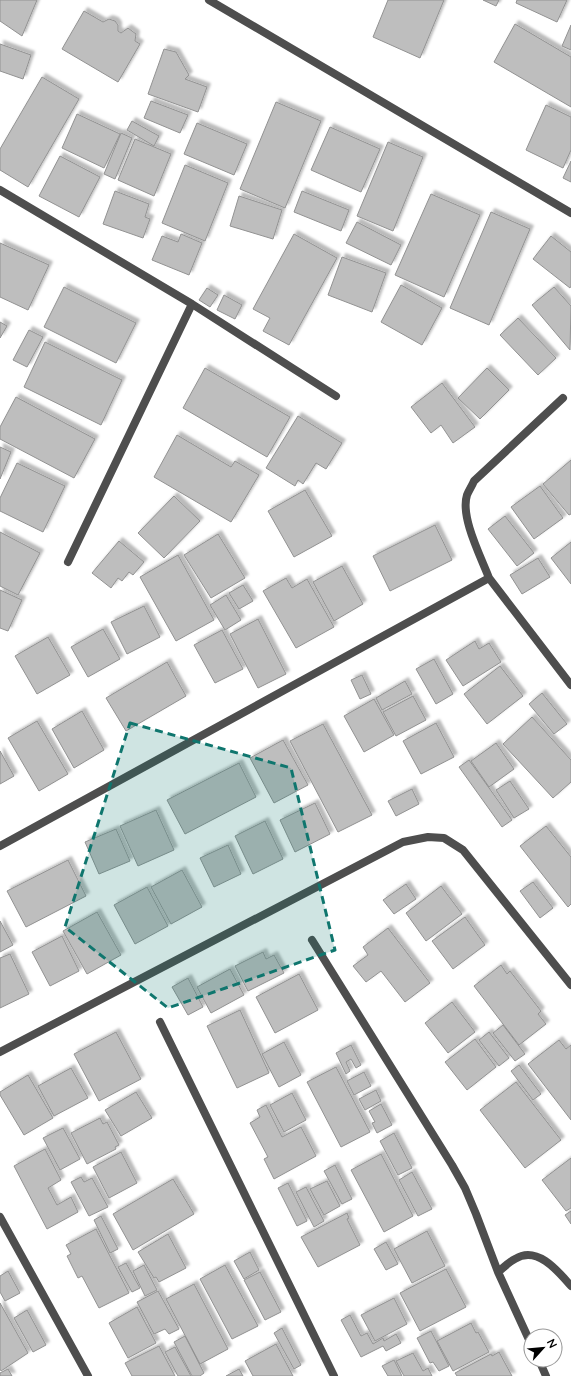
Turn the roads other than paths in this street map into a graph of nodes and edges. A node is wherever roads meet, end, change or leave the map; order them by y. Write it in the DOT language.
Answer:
graph roads {
  1 [pos="209,0"];
  2 [pos="0,190"];
  3 [pos="571,213"];
  4 [pos="192,304"];
  5 [pos="336,396"];
  6 [pos="563,398"];
  7 [pos="68,562"];
  8 [pos="489,578"];
  9 [pos="571,685"];
  10 [pos="0,846"];
  11 [pos="312,940"];
  12 [pos="571,985"];
  13 [pos="160,1022"];
  14 [pos="0,1052"];
  15 [pos="0,1216"];
  16 [pos="498,1272"];
  17 [pos="571,1286"];
  18 [pos="524,1328"];
  19 [pos="88,1376"];
  20 [pos="334,1376"];
  1 -- 3 [label="street"];
  2 -- 4 [label="street"];
  4 -- 5 [label="street"];
  4 -- 7 [label="street"];
  6 -- 8 [label="street"];
  8 -- 9 [label="street"];
  8 -- 10 [label="street"];
  11 -- 16 [label="street"];
  12 -- 14 [label="street"];
  13 -- 20 [label="street"];
  15 -- 19 [label="street"];
  16 -- 17 [label="street"];
  16 -- 18 [label="street"];
}
